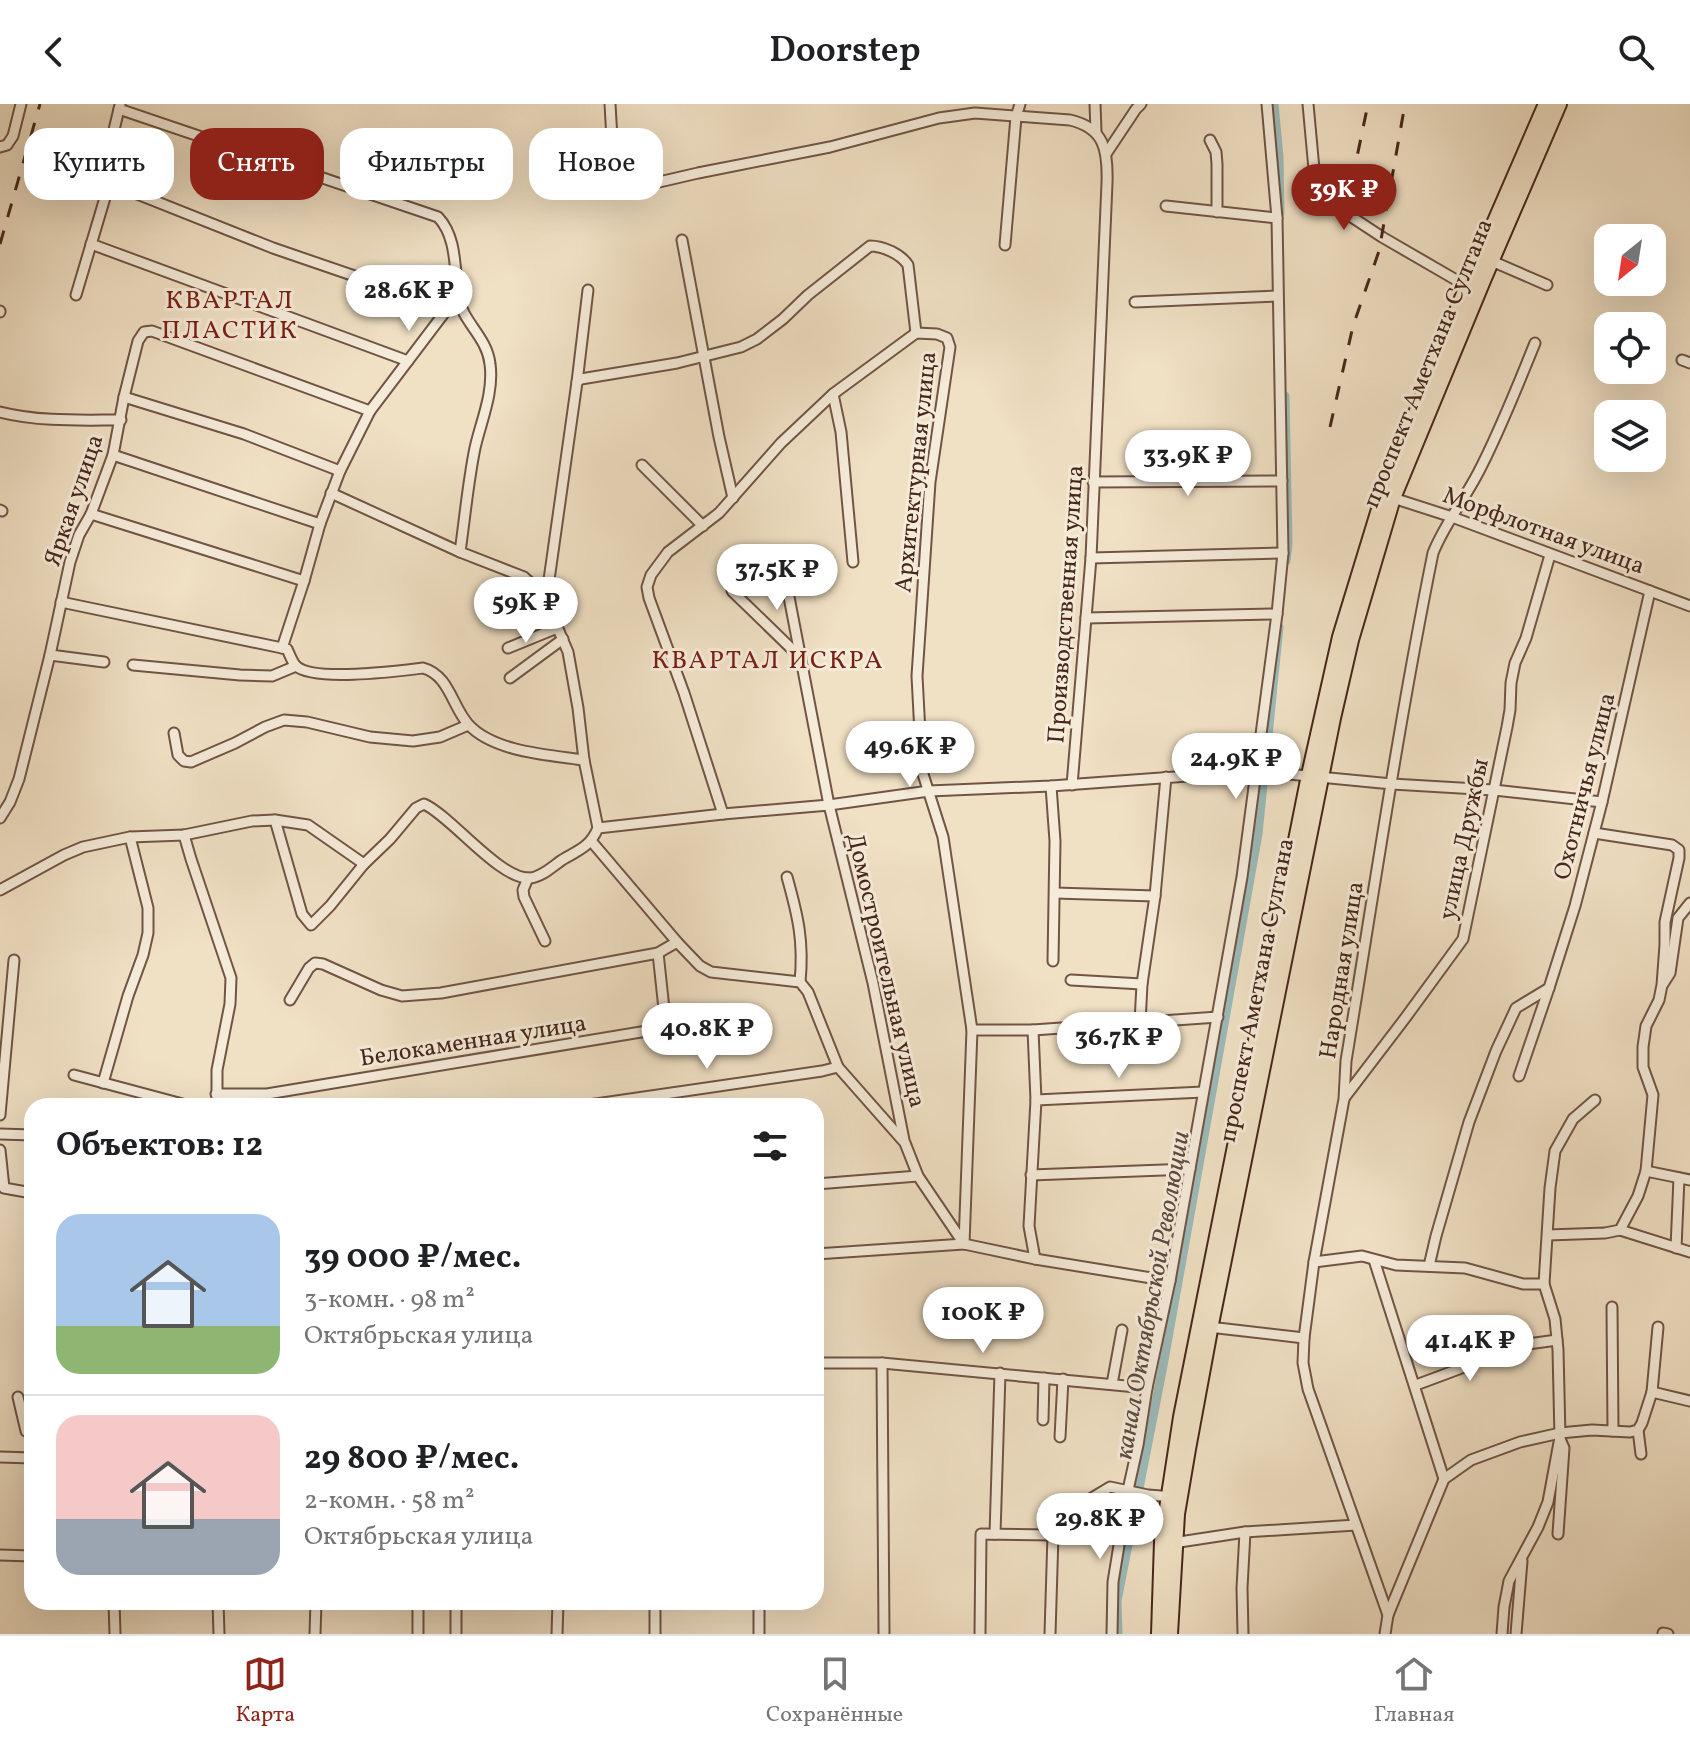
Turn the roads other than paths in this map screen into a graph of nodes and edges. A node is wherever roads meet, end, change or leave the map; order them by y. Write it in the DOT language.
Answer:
graph roads {
  1 [pos="21,104"];
  2 [pos="610,104"];
  3 [pos="1020,104"];
  4 [pos="1095,104"];
  5 [pos="1141,104"];
  6 [pos="1267,104"];
  7 [pos="1308,104"];
  8 [pos="1546,104"];
  9 [pos="1559,104"];
  10 [pos="119,106"];
  11 [pos="1016,117"];
  12 [pos="114,128"];
  13 [pos="1096,131"];
  14 [pos="1210,140"];
  15 [pos="4,146"];
  16 [pos="1106,154"];
  17 [pos="104,200"];
  18 [pos="152,200"];
  19 [pos="1166,206"];
  20 [pos="1217,212"];
  21 [pos="1277,218"];
  22 [pos="682,240"];
  23 [pos="91,244"];
  24 [pos="1005,245"];
  25 [pos="1486,259"];
  26 [pos="1547,285"];
  27 [pos="1472,289"];
  28 [pos="588,290"];
  29 [pos="76,295"];
  30 [pos="1277,296"];
  31 [pos="1135,302"];
  32 [pos="460,303"];
  33 [pos="448,308"];
  34 [pos="916,333"];
  35 [pos="1535,343"];
  36 [pos="705,357"];
  37 [pos="408,361"];
  38 [pos="577,382"];
  39 [pos="833,394"];
  40 [pos="124,397"];
  41 [pos="370,411"];
  42 [pos="0,412"];
  43 [pos="121,420"];
  44 [pos="113,455"];
  45 [pos="642,465"];
  46 [pos="340,471"];
  47 [pos="1282,481"];
  48 [pos="1093,482"];
  49 [pos="331,493"];
  50 [pos="1389,496"];
  51 [pos="733,498"];
  52 [pos="91,514"];
  53 [pos="1452,517"];
  54 [pos="320,524"];
  55 [pos="703,526"];
  56 [pos="460,552"];
  57 [pos="1283,553"];
  58 [pos="1550,555"];
  59 [pos="1091,558"];
  60 [pos="853,562"];
  61 [pos="784,571"];
  62 [pos="304,581"];
  63 [pos="732,591"];
  64 [pos="1650,591"];
  65 [pos="546,601"];
  66 [pos="61,602"];
  67 [pos="1690,606"];
  68 [pos="1277,614"];
  69 [pos="1086,618"];
  70 [pos="557,628"];
  71 [pos="563,639"];
  72 [pos="282,648"];
  73 [pos="508,648"];
  74 [pos="50,655"];
  75 [pos="799,656"];
  76 [pos="104,662"];
  77 [pos="133,665"];
  78 [pos="296,666"];
  79 [pos="510,678"];
  80 [pos="468,725"];
  81 [pos="174,733"];
  82 [pos="584,760"];
  83 [pos="1261,771"];
  84 [pos="1315,776"];
  85 [pos="1166,777"];
  86 [pos="1392,784"];
  87 [pos="1072,785"];
  88 [pos="1051,786"];
  89 [pos="1494,790"];
  90 [pos="929,791"];
  91 [pos="1602,802"];
  92 [pos="829,805"];
  93 [pos="723,814"];
  94 [pos="0,818"];
  95 [pos="275,820"];
  96 [pos="598,828"];
  97 [pos="1594,833"];
  98 [pos="184,835"];
  99 [pos="130,837"];
  100 [pos="592,842"];
  101 [pos="364,864"];
  102 [pos="787,877"];
  103 [pos="528,878"];
  104 [pos="0,890"];
  105 [pos="1055,893"];
  106 [pos="1155,896"];
  107 [pos="1690,903"];
  108 [pos="545,941"];
  109 [pos="677,942"];
  110 [pos="658,953"];
  111 [pos="14,960"];
  112 [pos="1053,961"];
  113 [pos="1071,980"];
  114 [pos="800,982"];
  115 [pos="1142,984"];
  116 [pos="1662,985"];
  117 [pos="1549,988"];
  118 [pos="290,1000"];
  119 [pos="1218,1017"];
  120 [pos="1140,1023"];
  121 [pos="972,1030"];
  122 [pos="1033,1030"];
  123 [pos="838,1067"];
  124 [pos="74,1075"];
  125 [pos="1519,1076"];
  126 [pos="103,1083"];
  127 [pos="1203,1092"];
  128 [pos="216,1094"];
  129 [pos="160,1098"];
  130 [pos="216,1098"];
  131 [pos="637,1098"];
  132 [pos="1344,1099"];
  133 [pos="1036,1100"];
  134 [pos="1595,1100"];
  135 [pos="0,1115"];
  136 [pos="0,1134"];
  137 [pos="24,1135"];
  138 [pos="905,1143"];
  139 [pos="0,1150"];
  140 [pos="1190,1169"];
  141 [pos="1646,1171"];
  142 [pos="1031,1175"];
  143 [pos="918,1176"];
  144 [pos="1685,1179"];
  145 [pos="824,1183"];
  146 [pos="2,1189"];
  147 [pos="24,1192"];
  148 [pos="1620,1230"];
  149 [pos="1548,1235"];
  150 [pos="964,1244"];
  151 [pos="1676,1248"];
  152 [pos="1690,1252"];
  153 [pos="824,1253"];
  154 [pos="1035,1259"];
  155 [pos="1374,1260"];
  156 [pos="1314,1262"];
  157 [pos="1429,1266"];
  158 [pos="1170,1281"];
  159 [pos="1544,1284"];
  160 [pos="1612,1307"];
  161 [pos="1205,1326"];
  162 [pos="1658,1327"];
  163 [pos="1122,1330"];
  164 [pos="1304,1338"];
  165 [pos="1463,1339"];
  166 [pos="1557,1340"];
  167 [pos="1528,1344"];
  168 [pos="824,1363"];
  169 [pos="882,1363"];
  170 [pos="1000,1373"];
  171 [pos="1044,1378"];
  172 [pos="1063,1379"];
  173 [pos="1112,1384"];
  174 [pos="1416,1385"];
  175 [pos="1147,1388"];
  176 [pos="1652,1392"];
  177 [pos="18,1397"];
  178 [pos="1690,1401"];
  179 [pos="1043,1420"];
  180 [pos="24,1422"];
  181 [pos="1638,1430"];
  182 [pos="1613,1431"];
  183 [pos="1560,1435"];
  184 [pos="1060,1437"];
  185 [pos="1641,1454"];
  186 [pos="0,1457"];
  187 [pos="24,1458"];
  188 [pos="1444,1479"];
  189 [pos="1128,1490"];
  190 [pos="1176,1497"];
  191 [pos="1356,1525"];
  192 [pos="1245,1532"];
  193 [pos="995,1534"];
  194 [pos="1558,1534"];
  195 [pos="1053,1535"];
  196 [pos="1169,1542"];
  197 [pos="0,1555"];
  198 [pos="24,1556"];
  199 [pos="1522,1558"];
  200 [pos="114,1610"];
  201 [pos="218,1610"];
  202 [pos="316,1610"];
  203 [pos="418,1610"];
  204 [pos="456,1610"];
  205 [pos="558,1610"];
  206 [pos="655,1610"];
  207 [pos="759,1610"];
  208 [pos="1388,1615"];
  209 [pos="115,1634"];
  210 [pos="219,1634"];
  211 [pos="315,1634"];
  212 [pos="418,1634"];
  213 [pos="456,1634"];
  214 [pos="557,1634"];
  215 [pos="655,1634"];
  216 [pos="759,1634"];
  217 [pos="884,1634"];
  218 [pos="980,1634"];
  219 [pos="1050,1634"];
  220 [pos="1112,1634"];
  221 [pos="1159,1634"];
  222 [pos="1170,1634"];
  223 [pos="1243,1634"];
  224 [pos="1385,1634"];
  225 [pos="1502,1634"];
  226 [pos="1516,1634"];
  1 -- 15 [label="street"];
  2 -- 11 [label="street"];
  3 -- 11 [label="street"];
  4 -- 13 [label="street"];
  5 -- 16 [label="street"];
  6 -- 21 [label="street"];
  7 -- 27 [label="street"];
  8 -- 25 [label="main road"];
  9 -- 25 [label="main road, проспект Аметхана Султана"];
  10 -- 12 [label="street"];
  10 -- 32 [label="street"];
  11 -- 13 [label="street"];
  11 -- 24 [label="street"];
  13 -- 16 [label="street, Производственная улица"];
  14 -- 20 [label="street"];
  16 -- 48 [label="street, Производственная улица"];
  17 -- 23 [label="street"];
  18 -- 33 [label="street"];
  19 -- 20 [label="street"];
  20 -- 21 [label="street"];
  21 -- 30 [label="street"];
  22 -- 36 [label="street"];
  23 -- 29 [label="street"];
  23 -- 37 [label="street"];
  25 -- 26 [label="street"];
  25 -- 27 [label="main road"];
  27 -- 50 [label="main road"];
  28 -- 38 [label="street"];
  30 -- 31 [label="street"];
  30 -- 47 [label="street"];
  32 -- 33 [label="street"];
  32 -- 56 [label="street"];
  33 -- 37 [label="street"];
  34 -- 36 [label="street"];
  34 -- 39 [label="street, Архитектурная улица"];
  34 -- 90 [label="street, Архитектурная улица"];
  35 -- 53 [label="street, Народная улица"];
  36 -- 38 [label="street"];
  36 -- 51 [label="street"];
  37 -- 41 [label="street"];
  38 -- 65 [label="street"];
  39 -- 51 [label="street, Архитектурная улица"];
  39 -- 60 [label="street"];
  40 -- 41 [label="street, Яркая улица"];
  40 -- 43 [label="street, Яркая улица"];
  40 -- 46 [label="street"];
  41 -- 46 [label="street"];
  42 -- 43 [label="street"];
  43 -- 44 [label="street, Яркая улица"];
  44 -- 52 [label="street, Яркая улица"];
  44 -- 54 [label="street"];
  45 -- 55 [label="street"];
  46 -- 49 [label="street"];
  47 -- 48 [label="street"];
  47 -- 57 [label="street"];
  48 -- 59 [label="street, Производственная улица"];
  49 -- 54 [label="street"];
  49 -- 56 [label="street"];
  50 -- 53 [label="street, Морфлотная улица"];
  50 -- 84 [label="main road"];
  51 -- 55 [label="street, Архитектурная улица"];
  52 -- 62 [label="street"];
  52 -- 66 [label="street, Яркая улица"];
  53 -- 58 [label="street, Морфлотная улица"];
  53 -- 86 [label="street, Народная улица"];
  54 -- 62 [label="street"];
  55 -- 93 [label="street, Архитектурная улица"];
  56 -- 65 [label="street"];
  57 -- 59 [label="street"];
  57 -- 68 [label="street"];
  58 -- 64 [label="street, Морфлотная улица"];
  58 -- 89 [label="street, улица Дружбы"];
  59 -- 69 [label="street, Производственная улица"];
  61 -- 75 [label="street, Домостроительная улица"];
  62 -- 72 [label="street"];
  63 -- 75 [label="street"];
  64 -- 67 [label="street, Морфлотная улица"];
  64 -- 91 [label="street, Охотничья улица"];
  65 -- 70 [label="street"];
  66 -- 72 [label="street"];
  66 -- 74 [label="street, Яркая улица"];
  68 -- 69 [label="street"];
  68 -- 83 [label="street"];
  69 -- 87 [label="street, Производственная улица"];
  70 -- 71 [label="street"];
  70 -- 73 [label="street"];
  71 -- 79 [label="street"];
  71 -- 82 [label="street"];
  72 -- 78 [label="street"];
  74 -- 76 [label="street"];
  74 -- 94 [label="street, Яркая улица"];
  75 -- 92 [label="street, Домостроительная улица"];
  77 -- 78 [label="street"];
  78 -- 80 [label="street"];
  80 -- 81 [label="street"];
  80 -- 82 [label="street"];
  82 -- 96 [label="street"];
  83 -- 84 [label="street"];
  83 -- 85 [label="street"];
  83 -- 119 [label="street"];
  84 -- 86 [label="street"];
  84 -- 161 [label="main road"];
  85 -- 87 [label="street"];
  85 -- 106 [label="street"];
  86 -- 89 [label="street"];
  86 -- 132 [label="street, Народная улица"];
  87 -- 88 [label="street"];
  88 -- 90 [label="street"];
  88 -- 105 [label="street"];
  89 -- 91 [label="street"];
  89 -- 132 [label="street, улица Дружбы"];
  90 -- 92 [label="street"];
  90 -- 121 [label="street, Архитектурная улица"];
  91 -- 97 [label="street, Охотничья улица"];
  92 -- 93 [label="street"];
  92 -- 138 [label="street, Домостроительная улица"];
  93 -- 96 [label="street"];
  95 -- 98 [label="street"];
  95 -- 101 [label="street"];
  95 -- 101 [label="street"];
  96 -- 100 [label="street"];
  97 -- 116 [label="street"];
  97 -- 117 [label="street, Охотничья улица"];
  98 -- 99 [label="street"];
  98 -- 128 [label="street"];
  99 -- 104 [label="street"];
  99 -- 126 [label="street"];
  100 -- 103 [label="street"];
  100 -- 109 [label="street"];
  101 -- 103 [label="street"];
  102 -- 114 [label="street"];
  103 -- 108 [label="street"];
  105 -- 106 [label="street"];
  105 -- 112 [label="street"];
  106 -- 115 [label="street"];
  107 -- 116 [label="street"];
  109 -- 110 [label="street"];
  109 -- 114 [label="street"];
  110 -- 118 [label="street"];
  110 -- 128 [label="street, Белокаменная улица"];
  111 -- 135 [label="street"];
  113 -- 115 [label="street"];
  114 -- 123 [label="street"];
  115 -- 120 [label="street"];
  116 -- 141 [label="street"];
  117 -- 125 [label="street, Охотничья улица"];
  117 -- 157 [label="street"];
  119 -- 120 [label="street"];
  119 -- 127 [label="street"];
  120 -- 122 [label="street"];
  121 -- 122 [label="street"];
  121 -- 150 [label="street, Архитектурная улица"];
  122 -- 133 [label="street"];
  123 -- 131 [label="street"];
  123 -- 138 [label="street"];
  124 -- 126 [label="street"];
  126 -- 129 [label="street"];
  127 -- 133 [label="street"];
  127 -- 140 [label="street"];
  128 -- 130 [label="street"];
  132 -- 156 [label="street, Народная улица"];
  133 -- 142 [label="street"];
  134 -- 149 [label="street"];
  136 -- 137 [label="street"];
  138 -- 143 [label="street"];
  139 -- 146 [label="street"];
  140 -- 142 [label="street"];
  140 -- 158 [label="street"];
  141 -- 144 [label="street"];
  141 -- 148 [label="street"];
  142 -- 154 [label="street"];
  143 -- 145 [label="street"];
  143 -- 150 [label="street"];
  144 -- 151 [label="street"];
  146 -- 147 [label="street"];
  148 -- 149 [label="street"];
  148 -- 151 [label="street"];
  149 -- 159 [label="street"];
  150 -- 153 [label="street"];
  150 -- 154 [label="street"];
  151 -- 152 [label="street"];
  154 -- 158 [label="street"];
  155 -- 156 [label="street"];
  155 -- 157 [label="street"];
  155 -- 174 [label="street"];
  156 -- 164 [label="street, Народная улица"];
  157 -- 159 [label="street"];
  158 -- 175 [label="street"];
  159 -- 166 [label="street"];
  160 -- 182 [label="street"];
  161 -- 164 [label="street"];
  161 -- 190 [label="main road"];
  162 -- 176 [label="street"];
  163 -- 173 [label="street"];
  164 -- 191 [label="street, Народная улица"];
  165 -- 174 [label="street"];
  166 -- 167 [label="street"];
  166 -- 183 [label="street"];
  168 -- 169 [label="street"];
  169 -- 170 [label="street"];
  169 -- 217 [label="street"];
  170 -- 171 [label="street"];
  170 -- 193 [label="street"];
  171 -- 172 [label="street"];
  171 -- 179 [label="street"];
  172 -- 173 [label="street"];
  172 -- 184 [label="street"];
  173 -- 175 [label="street"];
  174 -- 188 [label="street"];
  175 -- 189 [label="street"];
  176 -- 178 [label="street"];
  176 -- 181 [label="street"];
  177 -- 180 [label="street"];
  181 -- 182 [label="street"];
  181 -- 185 [label="street"];
  182 -- 183 [label="street"];
  183 -- 188 [label="street"];
  183 -- 194 [label="street"];
  183 -- 199 [label="street"];
  186 -- 187 [label="street"];
  188 -- 208 [label="street"];
  189 -- 190 [label="street"];
  189 -- 195 [label="street"];
  189 -- 220 [label="street"];
  190 -- 196 [label="main road"];
  191 -- 192 [label="street"];
  191 -- 208 [label="street, Народная улица"];
  192 -- 196 [label="street"];
  192 -- 223 [label="street"];
  193 -- 195 [label="street"];
  193 -- 218 [label="street"];
  195 -- 219 [label="street"];
  196 -- 221 [label="main road"];
  196 -- 222 [label="main road"];
  197 -- 198 [label="street"];
  199 -- 225 [label="street"];
  199 -- 226 [label="street"];
  200 -- 209 [label="street"];
  201 -- 210 [label="street"];
  202 -- 211 [label="street"];
  203 -- 212 [label="street"];
  204 -- 213 [label="street"];
  205 -- 214 [label="street"];
  206 -- 215 [label="street"];
  207 -- 216 [label="street"];
  208 -- 224 [label="street"];
}
